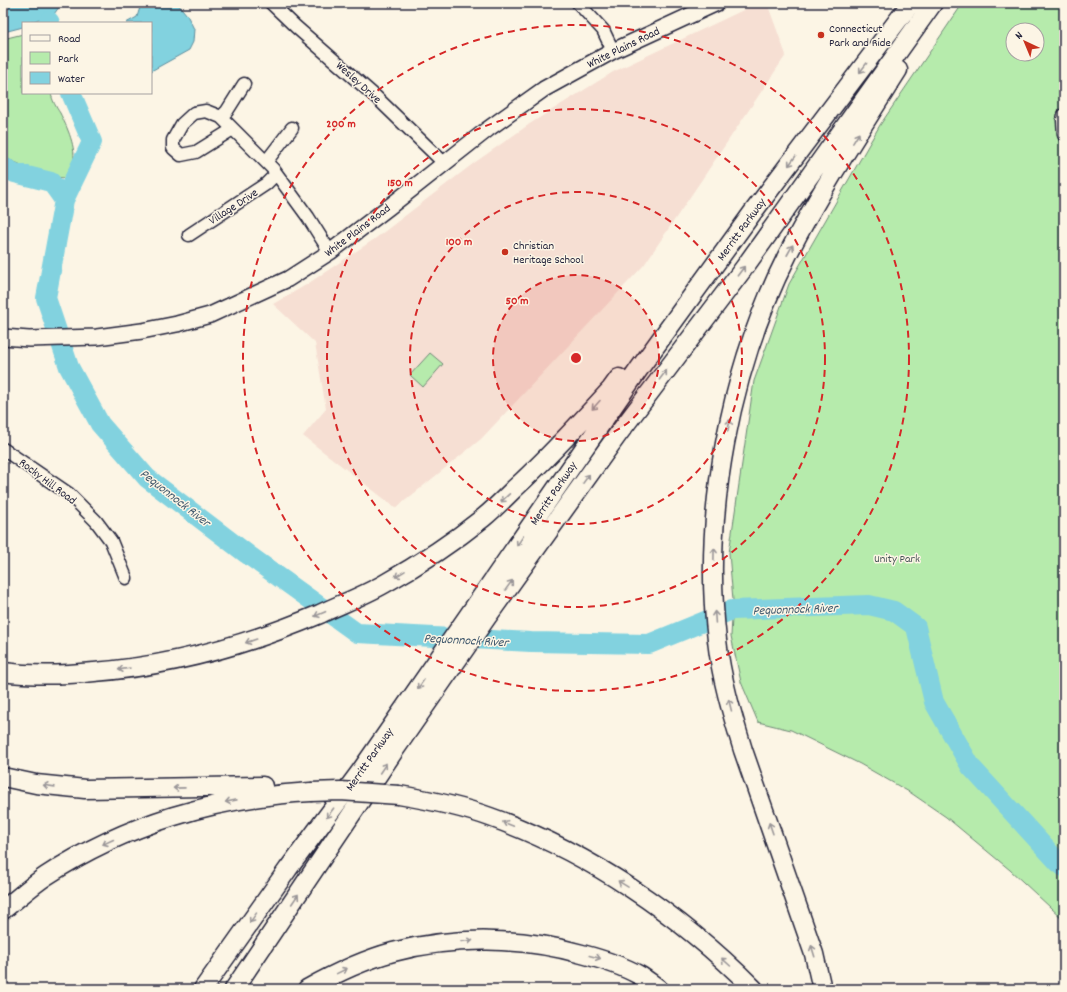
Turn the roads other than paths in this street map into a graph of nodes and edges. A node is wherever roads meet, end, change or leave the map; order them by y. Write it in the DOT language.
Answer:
graph roads {
  1 [pos="271,3"];
  2 [pos="578,3"];
  3 [pos="717,3"];
  4 [pos="911,3"];
  5 [pos="933,3"];
  6 [pos="940,3"];
  7 [pos="613,50"];
  8 [pos="244,84"];
  9 [pos="1064,115"];
  10 [pos="221,117"];
  11 [pos="292,128"];
  12 [pos="233,129"];
  13 [pos="1064,135"];
  14 [pos="266,162"];
  15 [pos="444,163"];
  16 [pos="276,174"];
  17 [pos="753,212"];
  18 [pos="189,235"];
  19 [pos="330,252"];
  20 [pos="3,337"];
  21 [pos="3,449"];
  22 [pos="126,578"];
  23 [pos="478,616"];
  24 [pos="3,672"];
  25 [pos="3,777"];
  26 [pos="314,788"];
  27 [pos="3,910"];
  28 [pos="203,989"];
  29 [pos="234,989"];
  30 [pos="307,989"];
  31 [pos="659,989"];
  32 [pos="754,989"];
  33 [pos="822,989"];
  1 -- 15 [label="street, Wesley Drive"];
  2 -- 7 [label="street"];
  3 -- 7 [label="main road, White Plains Road"];
  4 -- 17 [label="highway, Merritt Parkway, one-way"];
  23 -- 5 [label="highway, Merritt Parkway, one-way"];
  33 -- 6 [label="highway, one-way"];
  7 -- 15 [label="main road, White Plains Road"];
  8 -- 10 [label="street"];
  9 -- 13 [label="street"];
  10 -- 12 [label="street"];
  10 -- 12 [label="street"];
  11 -- 14 [label="street"];
  12 -- 14 [label="street"];
  14 -- 16 [label="street"];
  15 -- 19 [label="main road, White Plains Road"];
  16 -- 18 [label="street, Village Drive"];
  16 -- 19 [label="street"];
  17 -- 23 [label="highway, Merritt Parkway, one-way"];
  17 -- 24 [label="highway, one-way"];
  19 -- 20 [label="main road, White Plains Road"];
  21 -- 22 [label="street, Rocky Hill Road"];
  23 -- 28 [label="highway, Merritt Parkway, one-way"];
  29 -- 23 [label="highway, Merritt Parkway, one-way"];
  26 -- 25 [label="highway, one-way"];
  26 -- 27 [label="highway, one-way"];
  32 -- 26 [label="highway, one-way, bridge"];
  30 -- 31 [label="highway, one-way"];
}
